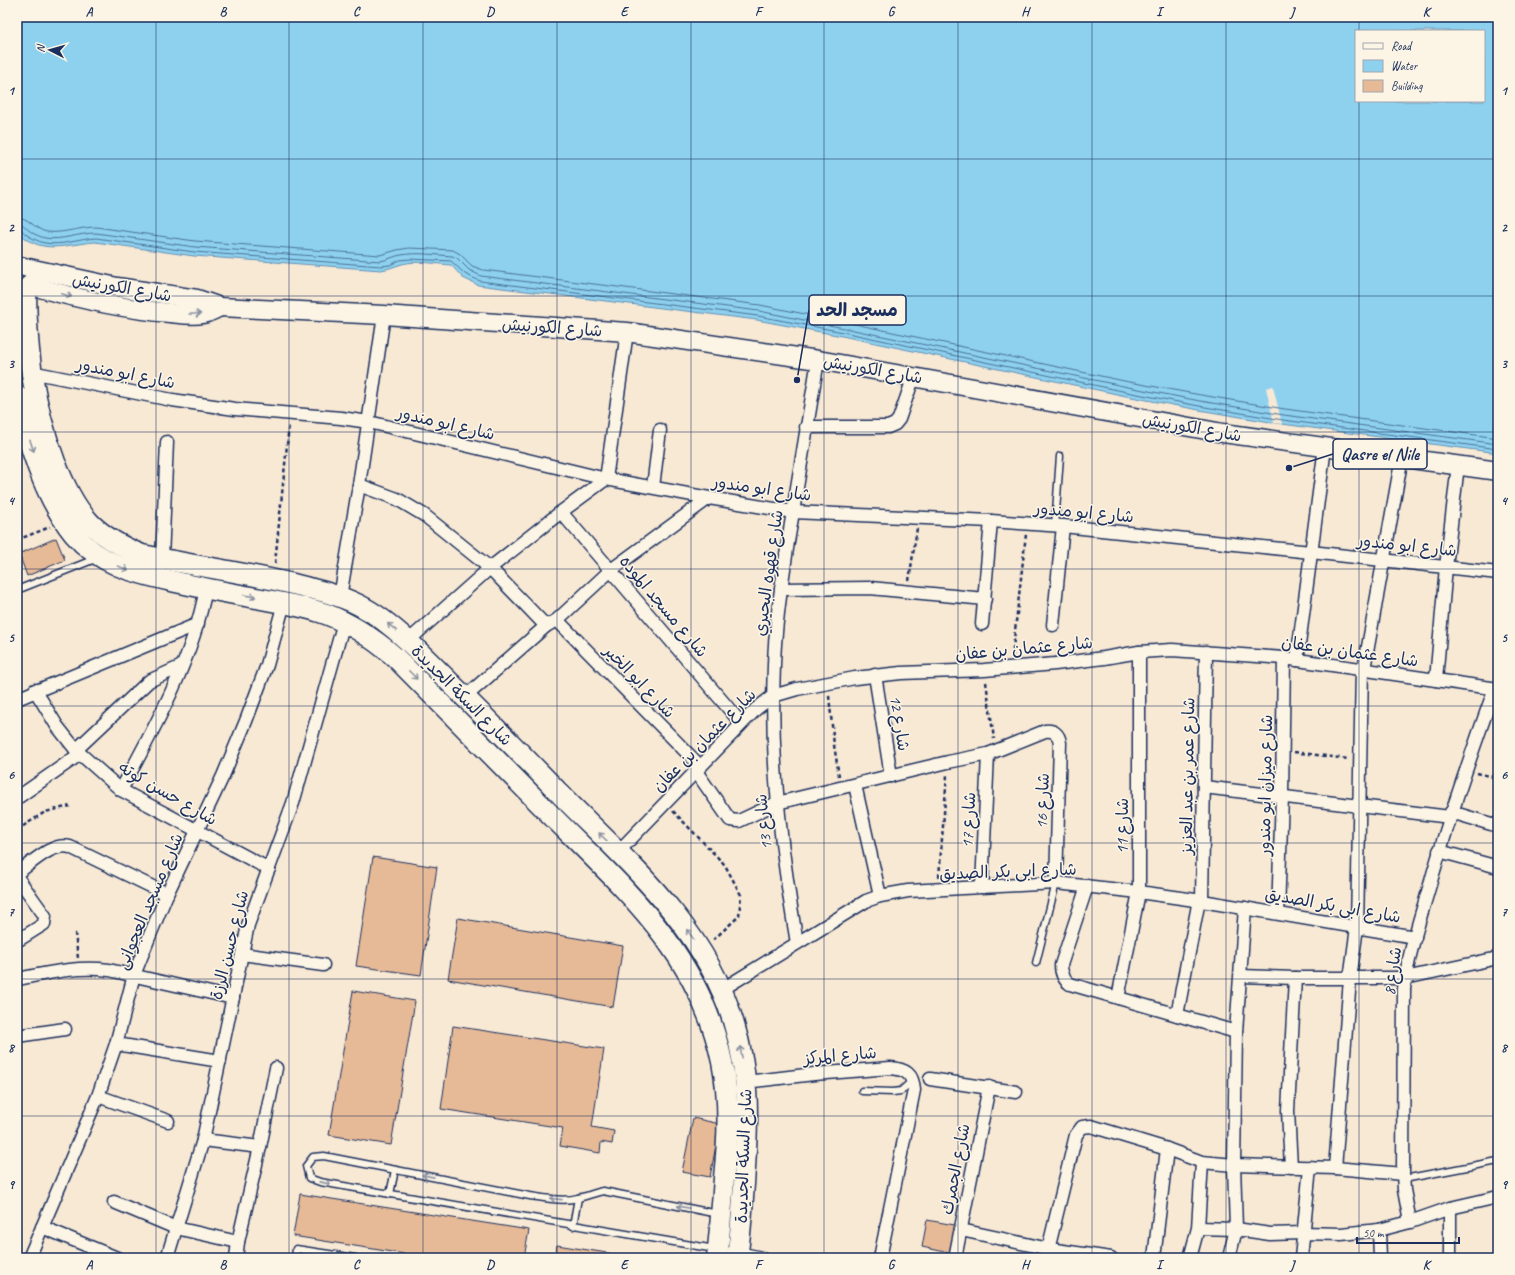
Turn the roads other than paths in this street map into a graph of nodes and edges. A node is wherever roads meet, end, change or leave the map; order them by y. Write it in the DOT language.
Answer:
graph roads {
  1 [pos="20,265"];
  2 [pos="24,292"];
  3 [pos="220,307"];
  4 [pos="384,315"];
  5 [pos="627,332"];
  6 [pos="818,360"];
  7 [pos="31,372"];
  8 [pos="914,376"];
  9 [pos="17,399"];
  10 [pos="369,422"];
  11 [pos="806,427"];
  12 [pos="660,430"];
  13 [pos="167,442"];
  14 [pos="1325,447"];
  15 [pos="1060,456"];
  16 [pos="1402,457"];
  17 [pos="1458,465"];
  18 [pos="1498,471"];
  19 [pos="606,479"];
  20 [pos="359,485"];
  21 [pos="652,487"];
  22 [pos="709,498"];
  23 [pos="561,512"];
  24 [pos="793,512"];
  25 [pos="991,521"];
  26 [pos="1059,526"];
  27 [pos="1311,552"];
  28 [pos="100,556"];
  29 [pos="162,559"];
  30 [pos="1383,560"];
  31 [pos="1446,567"];
  32 [pos="490,568"];
  33 [pos="611,570"];
  34 [pos="1498,573"];
  35 [pos="206,588"];
  36 [pos="781,589"];
  37 [pos="17,590"];
  38 [pos="340,597"];
  39 [pos="985,599"];
  40 [pos="284,603"];
  41 [pos="557,620"];
  42 [pos="344,622"];
  43 [pos="198,624"];
  44 [pos="982,624"];
  45 [pos="1053,625"];
  46 [pos="546,626"];
  47 [pos="408,641"];
  48 [pos="1140,652"];
  49 [pos="1206,652"];
  50 [pos="1284,658"];
  51 [pos="1298,660"];
  52 [pos="182,666"];
  53 [pos="1363,669"];
  54 [pos="875,675"];
  55 [pos="1436,680"];
  56 [pos="1496,688"];
  57 [pos="36,690"];
  58 [pos="773,696"];
  59 [pos="465,697"];
  60 [pos="17,699"];
  61 [pos="741,723"];
  62 [pos="1045,731"];
  63 [pos="78,752"];
  64 [pos="992,753"];
  65 [pos="697,768"];
  66 [pos="891,776"];
  67 [pos="855,785"];
  68 [pos="34,786"];
  69 [pos="1204,787"];
  70 [pos="17,788"];
  71 [pos="121,790"];
  72 [pos="1282,796"];
  73 [pos="17,798"];
  74 [pos="777,803"];
  75 [pos="1359,806"];
  76 [pos="1451,814"];
  77 [pos="1498,826"];
  78 [pos="198,831"];
  79 [pos="1439,851"];
  80 [pos="618,852"];
  81 [pos="1498,867"];
  82 [pos="269,869"];
  83 [pos="17,873"];
  84 [pos="17,877"];
  85 [pos="1056,883"];
  86 [pos="1087,886"];
  87 [pos="982,887"];
  88 [pos="1139,892"];
  89 [pos="167,894"];
  90 [pos="880,896"];
  91 [pos="1201,900"];
  92 [pos="1245,908"];
  93 [pos="1278,913"];
  94 [pos="1357,927"];
  95 [pos="1415,937"];
  96 [pos="17,941"];
  97 [pos="797,943"];
  98 [pos="242,954"];
  99 [pos="1498,958"];
  100 [pos="1036,963"];
  101 [pos="324,965"];
  102 [pos="134,975"];
  103 [pos="1241,976"];
  104 [pos="1295,978"];
  105 [pos="1405,978"];
  106 [pos="17,979"];
  107 [pos="1350,979"];
  108 [pos="722,990"];
  109 [pos="232,998"];
  110 [pos="1118,998"];
  111 [pos="1177,1015"];
  112 [pos="66,1029"];
  113 [pos="1236,1032"];
  114 [pos="17,1036"];
  115 [pos="116,1044"];
  116 [pos="220,1061"];
  117 [pos="276,1068"];
  118 [pos="930,1078"];
  119 [pos="914,1080"];
  120 [pos="746,1082"];
  121 [pos="989,1087"];
  122 [pos="862,1091"];
  123 [pos="1016,1092"];
  124 [pos="98,1096"];
  125 [pos="168,1121"];
  126 [pos="204,1140"];
  127 [pos="260,1148"];
  128 [pos="1168,1149"];
  129 [pos="1498,1161"];
  130 [pos="1202,1162"];
  131 [pos="1234,1165"];
  132 [pos="1292,1167"];
  133 [pos="1310,1168"];
  134 [pos="1334,1168"];
  135 [pos="395,1170"];
  136 [pos="1404,1176"];
  137 [pos="390,1194"];
  138 [pos="1498,1197"];
  139 [pos="578,1198"];
  140 [pos="114,1202"];
  141 [pos="1450,1208"];
  142 [pos="722,1215"];
  143 [pos="1410,1222"];
  144 [pos="573,1226"];
  145 [pos="42,1227"];
  146 [pos="176,1228"];
  147 [pos="1198,1228"];
  148 [pos="1236,1229"];
  149 [pos="960,1230"];
  150 [pos="1379,1230"];
  151 [pos="1303,1233"];
  152 [pos="238,1242"];
  153 [pos="1048,1253"];
  154 [pos="717,1254"];
  155 [pos="737,1256"];
  156 [pos="29,1258"];
  157 [pos="117,1258"];
  158 [pos="167,1258"];
  159 [pos="236,1258"];
  160 [pos="295,1258"];
  161 [pos="355,1258"];
  162 [pos="762,1258"];
  163 [pos="880,1258"];
  164 [pos="955,1258"];
  165 [pos="1111,1258"];
  166 [pos="1154,1258"];
  167 [pos="1190,1258"];
  168 [pos="1229,1258"];
  169 [pos="1301,1258"];
  170 [pos="1380,1258"];
  171 [pos="1450,1258"];
  1 -- 2 [label="main road"];
  1 -- 3 [label="main road, شارع الكورنيش"];
  2 -- 3 [label="main road, شارع الكورنيش, one-way"];
  2 -- 7 [label="main road, شارع السكة الجديدة"];
  3 -- 4 [label="main road, شارع الكورنيش"];
  4 -- 5 [label="main road, شارع الكورنيش"];
  4 -- 10 [label="street"];
  5 -- 6 [label="main road, شارع الكورنيش"];
  5 -- 19 [label="street"];
  6 -- 8 [label="main road, شارع الكورنيش"];
  6 -- 11 [label="street, شارع قهوه البحيري"];
  7 -- 10 [label="street, شارع ابو مندور"];
  7 -- 29 [label="main road, شارع السكة الجديدة"];
  8 -- 11 [label="street"];
  8 -- 14 [label="main road, شارع الكورنيش"];
  9 -- 28 [label="main road, شارع السكة الجديدة, one-way"];
  10 -- 19 [label="street, شارع ابو مندور"];
  10 -- 20 [label="street"];
  11 -- 24 [label="street, شارع قهوه البحيري"];
  12 -- 21 [label="street"];
  13 -- 29 [label="street"];
  14 -- 16 [label="main road, شارع الكورنيش"];
  14 -- 27 [label="street"];
  15 -- 26 [label="lane"];
  16 -- 17 [label="main road, شارع الكورنيش"];
  16 -- 30 [label="street"];
  17 -- 18 [label="main road, شارع الكورنيش"];
  17 -- 31 [label="street"];
  19 -- 21 [label="street, شارع ابو مندور"];
  19 -- 23 [label="street"];
  20 -- 32 [label="street"];
  20 -- 38 [label="street"];
  21 -- 22 [label="street, شارع ابو مندور"];
  22 -- 24 [label="street, شارع ابو مندور"];
  22 -- 33 [label="street"];
  23 -- 32 [label="street"];
  23 -- 33 [label="street, شارع مسجد الموده"];
  24 -- 25 [label="street, شارع ابو مندور"];
  24 -- 36 [label="street, شارع قهوه البحيري"];
  25 -- 26 [label="street, شارع ابو مندور"];
  25 -- 39 [label="street"];
  26 -- 27 [label="street, شارع ابو مندور"];
  26 -- 45 [label="street"];
  27 -- 30 [label="street, شارع ابو مندور"];
  27 -- 51 [label="street"];
  28 -- 35 [label="main road, شارع السكة الجديدة, one-way"];
  28 -- 37 [label="lane"];
  29 -- 38 [label="main road, شارع السكة الجديدة"];
  30 -- 31 [label="street, شارع ابو مندور"];
  30 -- 53 [label="street"];
  31 -- 34 [label="street, شارع ابو مندور"];
  31 -- 55 [label="street"];
  32 -- 46 [label="street"];
  32 -- 47 [label="street"];
  33 -- 41 [label="street"];
  33 -- 61 [label="street, شارع مسجد الموده"];
  35 -- 40 [label="main road, شارع السكة الجديدة, one-way"];
  35 -- 43 [label="street"];
  36 -- 39 [label="street"];
  36 -- 58 [label="street, شارع قهوه البحيري"];
  47 -- 38 [label="main road, شارع السكة الجديدة, one-way"];
  39 -- 44 [label="street"];
  40 -- 42 [label="main road, شارع السكة الجديدة"];
  40 -- 78 [label="street, شارع مسجد العجوانى"];
  41 -- 46 [label="street"];
  41 -- 65 [label="street, شارع ابو الخير"];
  42 -- 82 [label="street, شارع حسن الرزة"];
  42 -- 142 [label="main road, شارع السكة الجديدة, one-way"];
  43 -- 52 [label="street"];
  43 -- 57 [label="street"];
  46 -- 59 [label="street"];
  47 -- 59 [label="main road, شارع السكة الجديدة"];
  48 -- 49 [label="street, شارع عثمان بن عفان"];
  48 -- 54 [label="street, شارع عثمان بن عفان"];
  48 -- 88 [label="street, شارع 11"];
  49 -- 50 [label="street, شارع عثمان بن عفان"];
  49 -- 69 [label="street, شارع عمر بن عبد العزيز"];
  50 -- 51 [label="street, شارع عثمان بن عفان"];
  50 -- 72 [label="street, شارع ميزان ابو مندور"];
  51 -- 53 [label="street, شارع عثمان بن عفان"];
  52 -- 63 [label="street"];
  52 -- 71 [label="street"];
  53 -- 55 [label="street, شارع عثمان بن عفان"];
  53 -- 75 [label="street"];
  54 -- 58 [label="street, شارع عثمان بن عفان"];
  54 -- 66 [label="street, شارع 12"];
  55 -- 56 [label="street, شارع عثمان بن عفان"];
  56 -- 76 [label="street, شارع 8"];
  57 -- 60 [label="street"];
  57 -- 63 [label="street, شارع حسن كوته"];
  58 -- 61 [label="street, شارع عثمان بن عفان"];
  58 -- 74 [label="street, شارع 13"];
  80 -- 59 [label="main road, شارع السكة الجديدة, one-way"];
  61 -- 65 [label="street, شارع عثمان بن عفان"];
  62 -- 64 [label="street, شارع ابو الخير"];
  62 -- 85 [label="street, شارع 16"];
  63 -- 68 [label="street"];
  63 -- 71 [label="street, شارع حسن كوته"];
  64 -- 66 [label="street, شارع ابو الخير"];
  64 -- 87 [label="street, شارع 17"];
  65 -- 74 [label="street, شارع ابو الخير"];
  65 -- 80 [label="street, شارع عثمان بن عفان"];
  66 -- 67 [label="street, شارع ابو الخير"];
  67 -- 74 [label="street, شارع ابو الخير"];
  67 -- 90 [label="street"];
  68 -- 70 [label="street"];
  68 -- 73 [label="street"];
  69 -- 72 [label="street"];
  69 -- 91 [label="street, شارع عمر بن عبد العزيز"];
  71 -- 78 [label="street, شارع حسن كوته"];
  72 -- 75 [label="street"];
  72 -- 93 [label="street, شارع ميزان ابو مندور"];
  74 -- 97 [label="street, شارع 13"];
  75 -- 76 [label="street"];
  75 -- 94 [label="street"];
  76 -- 77 [label="street"];
  76 -- 79 [label="street, شارع 8"];
  78 -- 82 [label="street, شارع حسن كوته"];
  78 -- 89 [label="street, شارع مسجد العجوانى"];
  79 -- 81 [label="street"];
  79 -- 95 [label="street, شارع 8"];
  108 -- 80 [label="main road, شارع السكة الجديدة, one-way"];
  82 -- 98 [label="street, شارع حسن الرزة"];
  83 -- 89 [label="street"];
  84 -- 96 [label="street"];
  85 -- 86 [label="street, شارع ابى بكر الصديق"];
  85 -- 87 [label="street, شارع ابى بكر الصديق"];
  85 -- 100 [label="lane"];
  86 -- 88 [label="street, شارع ابى بكر الصديق"];
  86 -- 110 [label="street"];
  87 -- 90 [label="street, شارع ابى بكر الصديق"];
  88 -- 91 [label="street, شارع ابى بكر الصديق"];
  88 -- 110 [label="street, شارع 11"];
  89 -- 102 [label="street, شارع مسجد العجوانى"];
  90 -- 97 [label="street, شارع ابى بكر الصديق"];
  91 -- 92 [label="street, شارع ابى بكر الصديق"];
  91 -- 111 [label="street, شارع عمر بن عبد العزيز"];
  92 -- 93 [label="street, شارع ابى بكر الصديق"];
  92 -- 103 [label="street"];
  93 -- 94 [label="street, شارع ابى بكر الصديق"];
  94 -- 95 [label="street, شارع ابى بكر الصديق"];
  94 -- 107 [label="street"];
  95 -- 105 [label="street, شارع 8"];
  97 -- 108 [label="street, شارع ابى بكر الصديق"];
  98 -- 101 [label="street"];
  98 -- 109 [label="street, شارع حسن الرزة"];
  99 -- 105 [label="street"];
  102 -- 106 [label="street"];
  102 -- 109 [label="street"];
  102 -- 115 [label="street, شارع مسجد العجوانى"];
  103 -- 104 [label="street"];
  103 -- 113 [label="street"];
  104 -- 107 [label="street"];
  104 -- 132 [label="street"];
  105 -- 107 [label="street"];
  105 -- 136 [label="street, شارع 8"];
  107 -- 134 [label="street"];
  120 -- 108 [label="main road, شارع السكة الجديدة, one-way"];
  109 -- 116 [label="street, شارع حسن الرزة"];
  110 -- 111 [label="street"];
  111 -- 113 [label="street"];
  112 -- 114 [label="street"];
  113 -- 131 [label="street"];
  115 -- 116 [label="street"];
  115 -- 124 [label="street, شارع مسجد العجوانى"];
  116 -- 126 [label="street, شارع حسن الرزة"];
  117 -- 127 [label="street"];
  118 -- 121 [label="street"];
  119 -- 120 [label="street, شارع المركز"];
  119 -- 122 [label="lane"];
  119 -- 163 [label="street"];
  120 -- 155 [label="main road, شارع السكة الجديدة"];
  121 -- 123 [label="street"];
  121 -- 149 [label="street, شارع الجمرك"];
  124 -- 125 [label="street"];
  124 -- 145 [label="street, شارع مسجد العجوانى"];
  126 -- 127 [label="street"];
  126 -- 146 [label="street, شارع حسن الرزة"];
  127 -- 152 [label="street"];
  128 -- 130 [label="street"];
  128 -- 153 [label="street"];
  128 -- 166 [label="street"];
  129 -- 136 [label="lane"];
  130 -- 131 [label="street"];
  130 -- 147 [label="street"];
  131 -- 132 [label="street"];
  131 -- 148 [label="street"];
  132 -- 133 [label="street"];
  133 -- 134 [label="street"];
  133 -- 151 [label="street"];
  134 -- 136 [label="street"];
  135 -- 137 [label="lane"];
  135 -- 137 [label="lane, one-way"];
  139 -- 135 [label="lane, one-way"];
  136 -- 143 [label="street, شارع 8"];
  137 -- 144 [label="lane"];
  138 -- 141 [label="street"];
  142 -- 139 [label="lane, one-way"];
  139 -- 144 [label="lane"];
  140 -- 146 [label="street"];
  141 -- 143 [label="street"];
  141 -- 171 [label="street"];
  142 -- 154 [label="main road, شارع السكة الجديدة"];
  143 -- 150 [label="street"];
  144 -- 154 [label="lane"];
  145 -- 156 [label="street, شارع مسجد العجوانى"];
  145 -- 157 [label="street"];
  146 -- 152 [label="street"];
  146 -- 158 [label="street, شارع حسن الرزة"];
  147 -- 148 [label="street"];
  147 -- 167 [label="street"];
  148 -- 151 [label="street"];
  148 -- 168 [label="street"];
  149 -- 153 [label="street"];
  149 -- 164 [label="street, شارع الجمرك"];
  150 -- 151 [label="street"];
  150 -- 170 [label="street"];
  151 -- 169 [label="street"];
  152 -- 159 [label="street"];
  153 -- 165 [label="street"];
  154 -- 155 [label="street"];
  155 -- 162 [label="street"];
  160 -- 161 [label="lane"];
}
